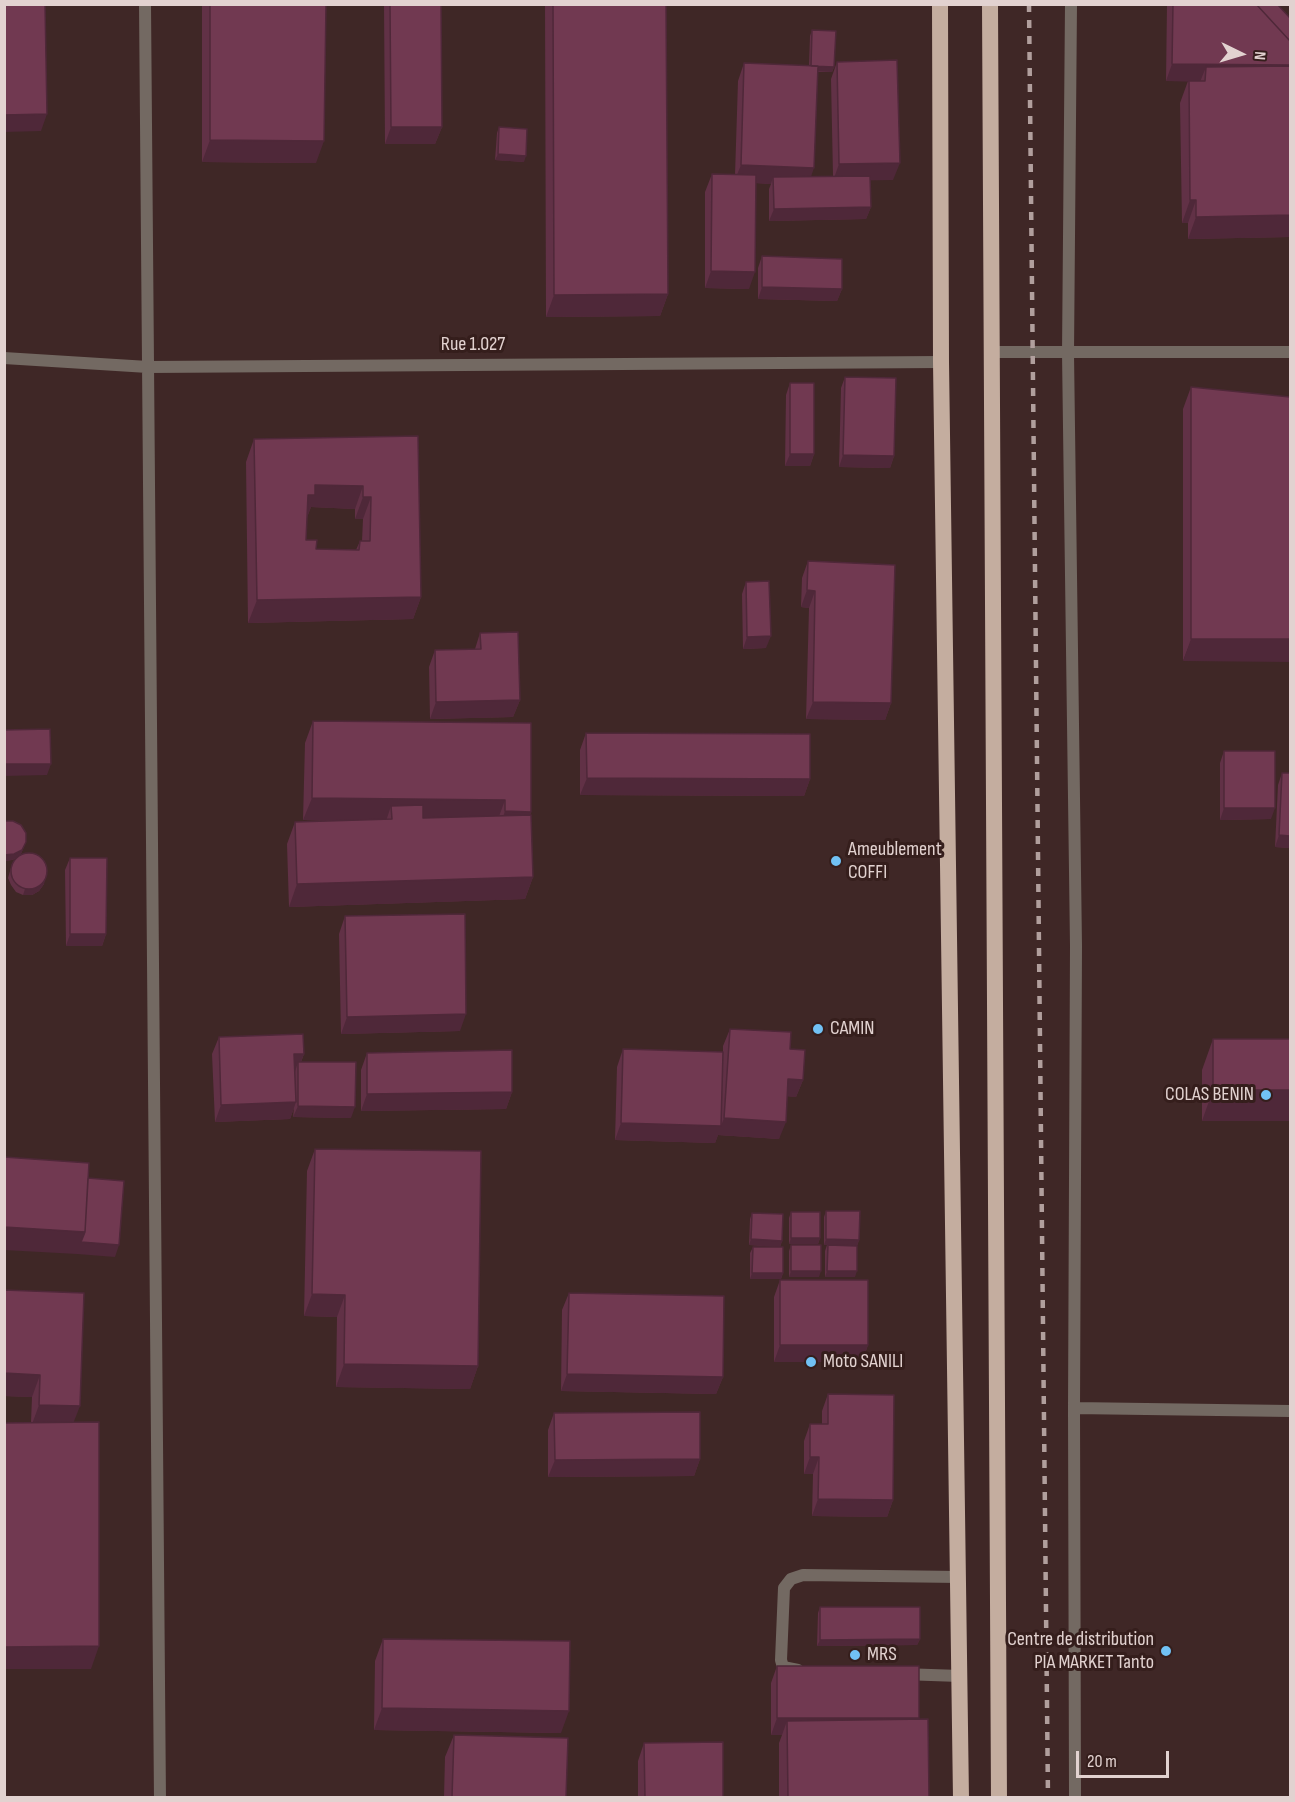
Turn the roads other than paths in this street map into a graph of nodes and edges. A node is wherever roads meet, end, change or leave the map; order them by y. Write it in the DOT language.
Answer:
graph roads {
  1 [pos="145,4"];
  2 [pos="940,4"];
  3 [pos="990,4"];
  4 [pos="1071,4"];
  5 [pos="991,352"];
  6 [pos="1068,352"];
  7 [pos="1290,352"];
  8 [pos="4,358"];
  9 [pos="941,362"];
  10 [pos="148,367"];
  11 [pos="1074,1408"];
  12 [pos="1290,1411"];
  13 [pos="959,1577"];
  14 [pos="814,1670"];
  15 [pos="893,1673"];
  16 [pos="960,1676"];
  17 [pos="160,1797"];
  18 [pos="961,1797"];
  19 [pos="999,1797"];
  20 [pos="1075,1797"];
  1 -- 10 [label="street"];
  2 -- 9 [label="highway"];
  3 -- 5 [label="highway"];
  4 -- 6 [label="street"];
  5 -- 6 [label="street"];
  5 -- 19 [label="highway"];
  6 -- 7 [label="street"];
  6 -- 11 [label="street"];
  8 -- 10 [label="street, Rue 1.027"];
  9 -- 10 [label="street, Rue 1.027"];
  9 -- 13 [label="highway"];
  10 -- 17 [label="street"];
  11 -- 12 [label="street"];
  11 -- 20 [label="street"];
  13 -- 14 [label="street"];
  13 -- 16 [label="highway"];
  15 -- 16 [label="street"];
  16 -- 18 [label="highway"];
}
